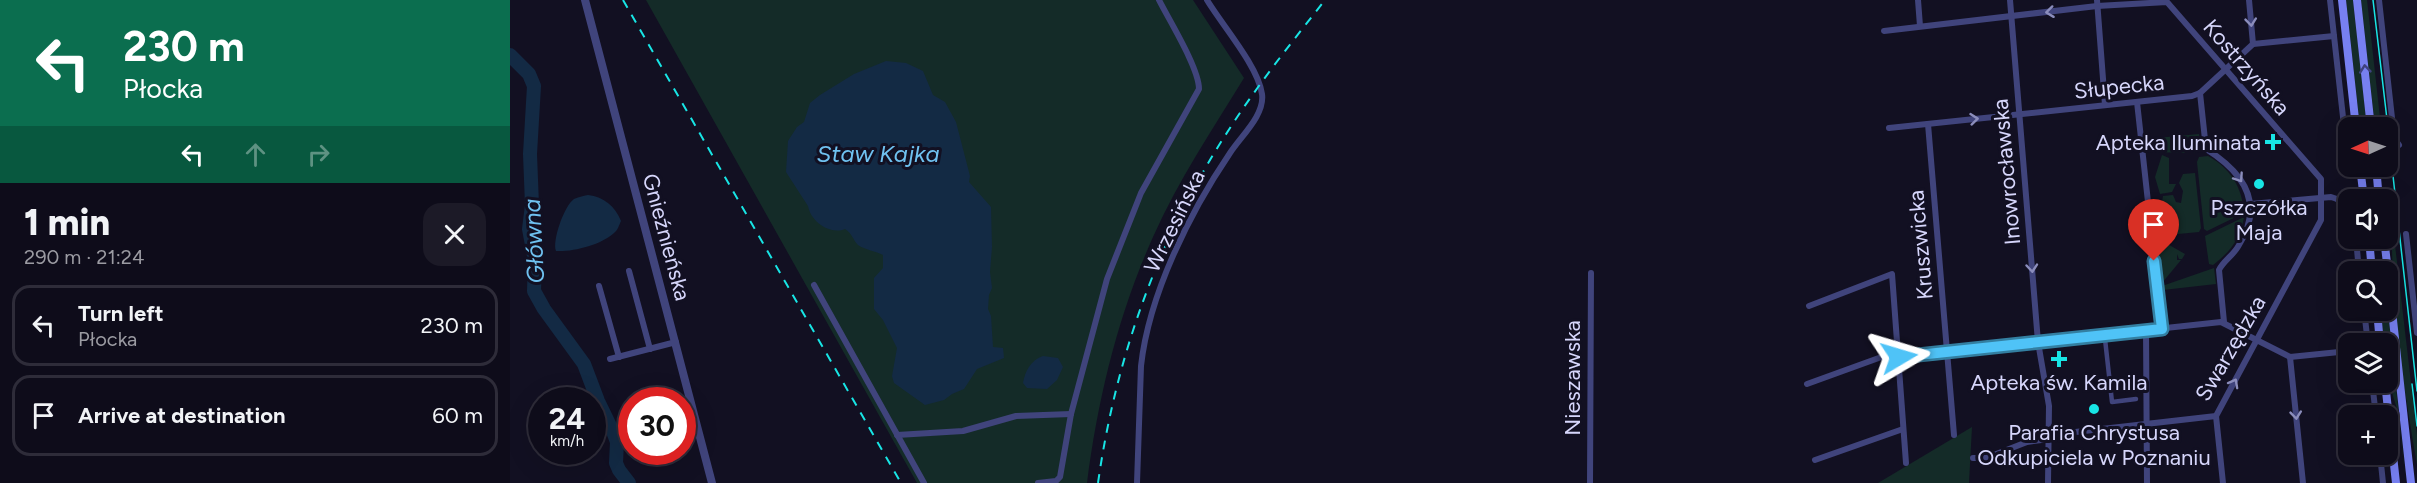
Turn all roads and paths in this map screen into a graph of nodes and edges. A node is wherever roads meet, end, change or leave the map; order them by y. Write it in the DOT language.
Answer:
graph roads {
  1 [pos="585,0"];
  2 [pos="1159,0"];
  3 [pos="1207,0"];
  4 [pos="1918,0"];
  5 [pos="2010,0"];
  6 [pos="2249,0"];
  7 [pos="2330,0"];
  8 [pos="2342,0"];
  9 [pos="2357,0"];
  10 [pos="2379,0"];
  11 [pos="2167,1"];
  12 [pos="2097,3"];
  13 [pos="2012,17"];
  14 [pos="1920,26"];
  15 [pos="1884,31"];
  16 [pos="2334,36"];
  17 [pos="2253,44"];
  18 [pos="2225,70"];
  19 [pos="2200,93"];
  20 [pos="2137,102"];
  21 [pos="2105,105"];
  22 [pos="2020,114"];
  23 [pos="2343,117"];
  24 [pos="2355,117"];
  25 [pos="2370,117"];
  26 [pos="1928,124"];
  27 [pos="1890,128"];
  28 [pos="2399,145"];
  29 [pos="2320,179"];
  30 [pos="2321,197"];
  31 [pos="2338,200"];
  32 [pos="2250,204"];
  33 [pos="2406,234"];
  34 [pos="629,271"];
  35 [pos="1591,273"];
  36 [pos="814,285"];
  37 [pos="599,286"];
  38 [pos="1809,306"];
  39 [pos="2393,321"];
  40 [pos="2224,322"];
  41 [pos="2146,329"];
  42 [pos="2162,329"];
  43 [pos="2417,333"];
  44 [pos="2105,339"];
  45 [pos="2257,341"];
  46 [pos="676,342"];
  47 [pos="2038,342"];
  48 [pos="650,349"];
  49 [pos="1947,351"];
  50 [pos="2338,352"];
  51 [pos="619,357"];
  52 [pos="1899,357"];
  53 [pos="2290,357"];
  54 [pos="610,359"];
  55 [pos="1807,384"];
  56 [pos="2386,393"];
  57 [pos="2136,399"];
  58 [pos="1071,414"];
  59 [pos="2216,416"];
  60 [pos="2147,424"];
  61 [pos="1903,429"];
  62 [pos="897,435"];
  63 [pos="1954,435"];
  64 [pos="2049,437"];
  65 [pos="1973,458"];
  66 [pos="1815,460"];
  67 [pos="1906,463"];
  68 [pos="2381,465"];
  69 [pos="712,483"];
  70 [pos="924,483"];
  71 [pos="1038,483"];
  72 [pos="1137,483"];
  73 [pos="1590,483"];
  74 [pos="2048,483"];
  75 [pos="2147,483"];
  76 [pos="2223,483"];
  77 [pos="2303,483"];
  78 [pos="2383,483"];
  79 [pos="2396,483"];
  80 [pos="2411,483"];
  1 -- 46 [label="street, Gnieźnieńska"];
  2 -- 58 [label="street"];
  3 -- 72 [label="street, Wrzesińska"];
  4 -- 14 [label="street"];
  5 -- 13 [label="street, Inowrocławska"];
  6 -- 17 [label="street, one-way"];
  7 -- 16 [label="street"];
  8 -- 24 [label="main road"];
  25 -- 9 [label="main road, one-way"];
  10 -- 28 [label="street"];
  11 -- 12 [label="street, Kostrzyńska"];
  11 -- 18 [label="street, Kostrzyńska"];
  12 -- 13 [label="street, Kostrzyńska, one-way"];
  12 -- 21 [label="street"];
  13 -- 14 [label="street, Kostrzyńska"];
  13 -- 22 [label="street, Inowrocławska"];
  14 -- 15 [label="street, Kostrzyńska"];
  16 -- 17 [label="street"];
  16 -- 23 [label="street"];
  17 -- 18 [label="street"];
  18 -- 19 [label="street"];
  18 -- 29 [label="street, Kostrzyńska"];
  19 -- 20 [label="street, Słupecka"];
  19 -- 32 [label="street, one-way"];
  20 -- 21 [label="street, Słupecka"];
  20 -- 42 [label="street"];
  21 -- 22 [label="street, Słupecka"];
  26 -- 22 [label="street, Słupecka, one-way"];
  22 -- 47 [label="street, Inowrocławska, one-way"];
  26 -- 27 [label="street, Słupecka"];
  26 -- 49 [label="street, Kruszwicka"];
  29 -- 30 [label="street, Swarzędzka"];
  30 -- 31 [label="street"];
  30 -- 32 [label="street"];
  30 -- 45 [label="street, Swarzędzka"];
  32 -- 40 [label="street"];
  33 -- 43 [label="street"];
  34 -- 48 [label="street"];
  35 -- 73 [label="street, Nieszawska"];
  36 -- 62 [label="street"];
  37 -- 51 [label="street"];
  38 -- 52 [label="street"];
  39 -- 80 [label="main road"];
  40 -- 42 [label="street"];
  40 -- 45 [label="street"];
  41 -- 42 [label="street"];
  41 -- 47 [label="street"];
  41 -- 60 [label="street"];
  44 -- 57 [label="street"];
  45 -- 53 [label="street"];
  59 -- 45 [label="street, Swarzędzka, one-way"];
  46 -- 48 [label="street"];
  46 -- 69 [label="street, Gnieźnieńska"];
  47 -- 49 [label="street"];
  47 -- 64 [label="street, Inowrocławska"];
  48 -- 51 [label="street"];
  49 -- 52 [label="street"];
  49 -- 63 [label="street, Kruszwicka"];
  50 -- 53 [label="street"];
  51 -- 54 [label="street"];
  52 -- 55 [label="street"];
  52 -- 61 [label="street"];
  53 -- 77 [label="street, one-way"];
  56 -- 79 [label="main road"];
  58 -- 62 [label="street"];
  58 -- 71 [label="street"];
  59 -- 60 [label="street, Swarzędzka"];
  59 -- 76 [label="street"];
  60 -- 64 [label="street, Swarzędzka"];
  60 -- 75 [label="street"];
  61 -- 66 [label="street"];
  61 -- 67 [label="street"];
  62 -- 70 [label="street"];
  64 -- 65 [label="street, Swarzędzka"];
  64 -- 74 [label="street, Inowrocławska"];
  68 -- 78 [label="street"];
}
